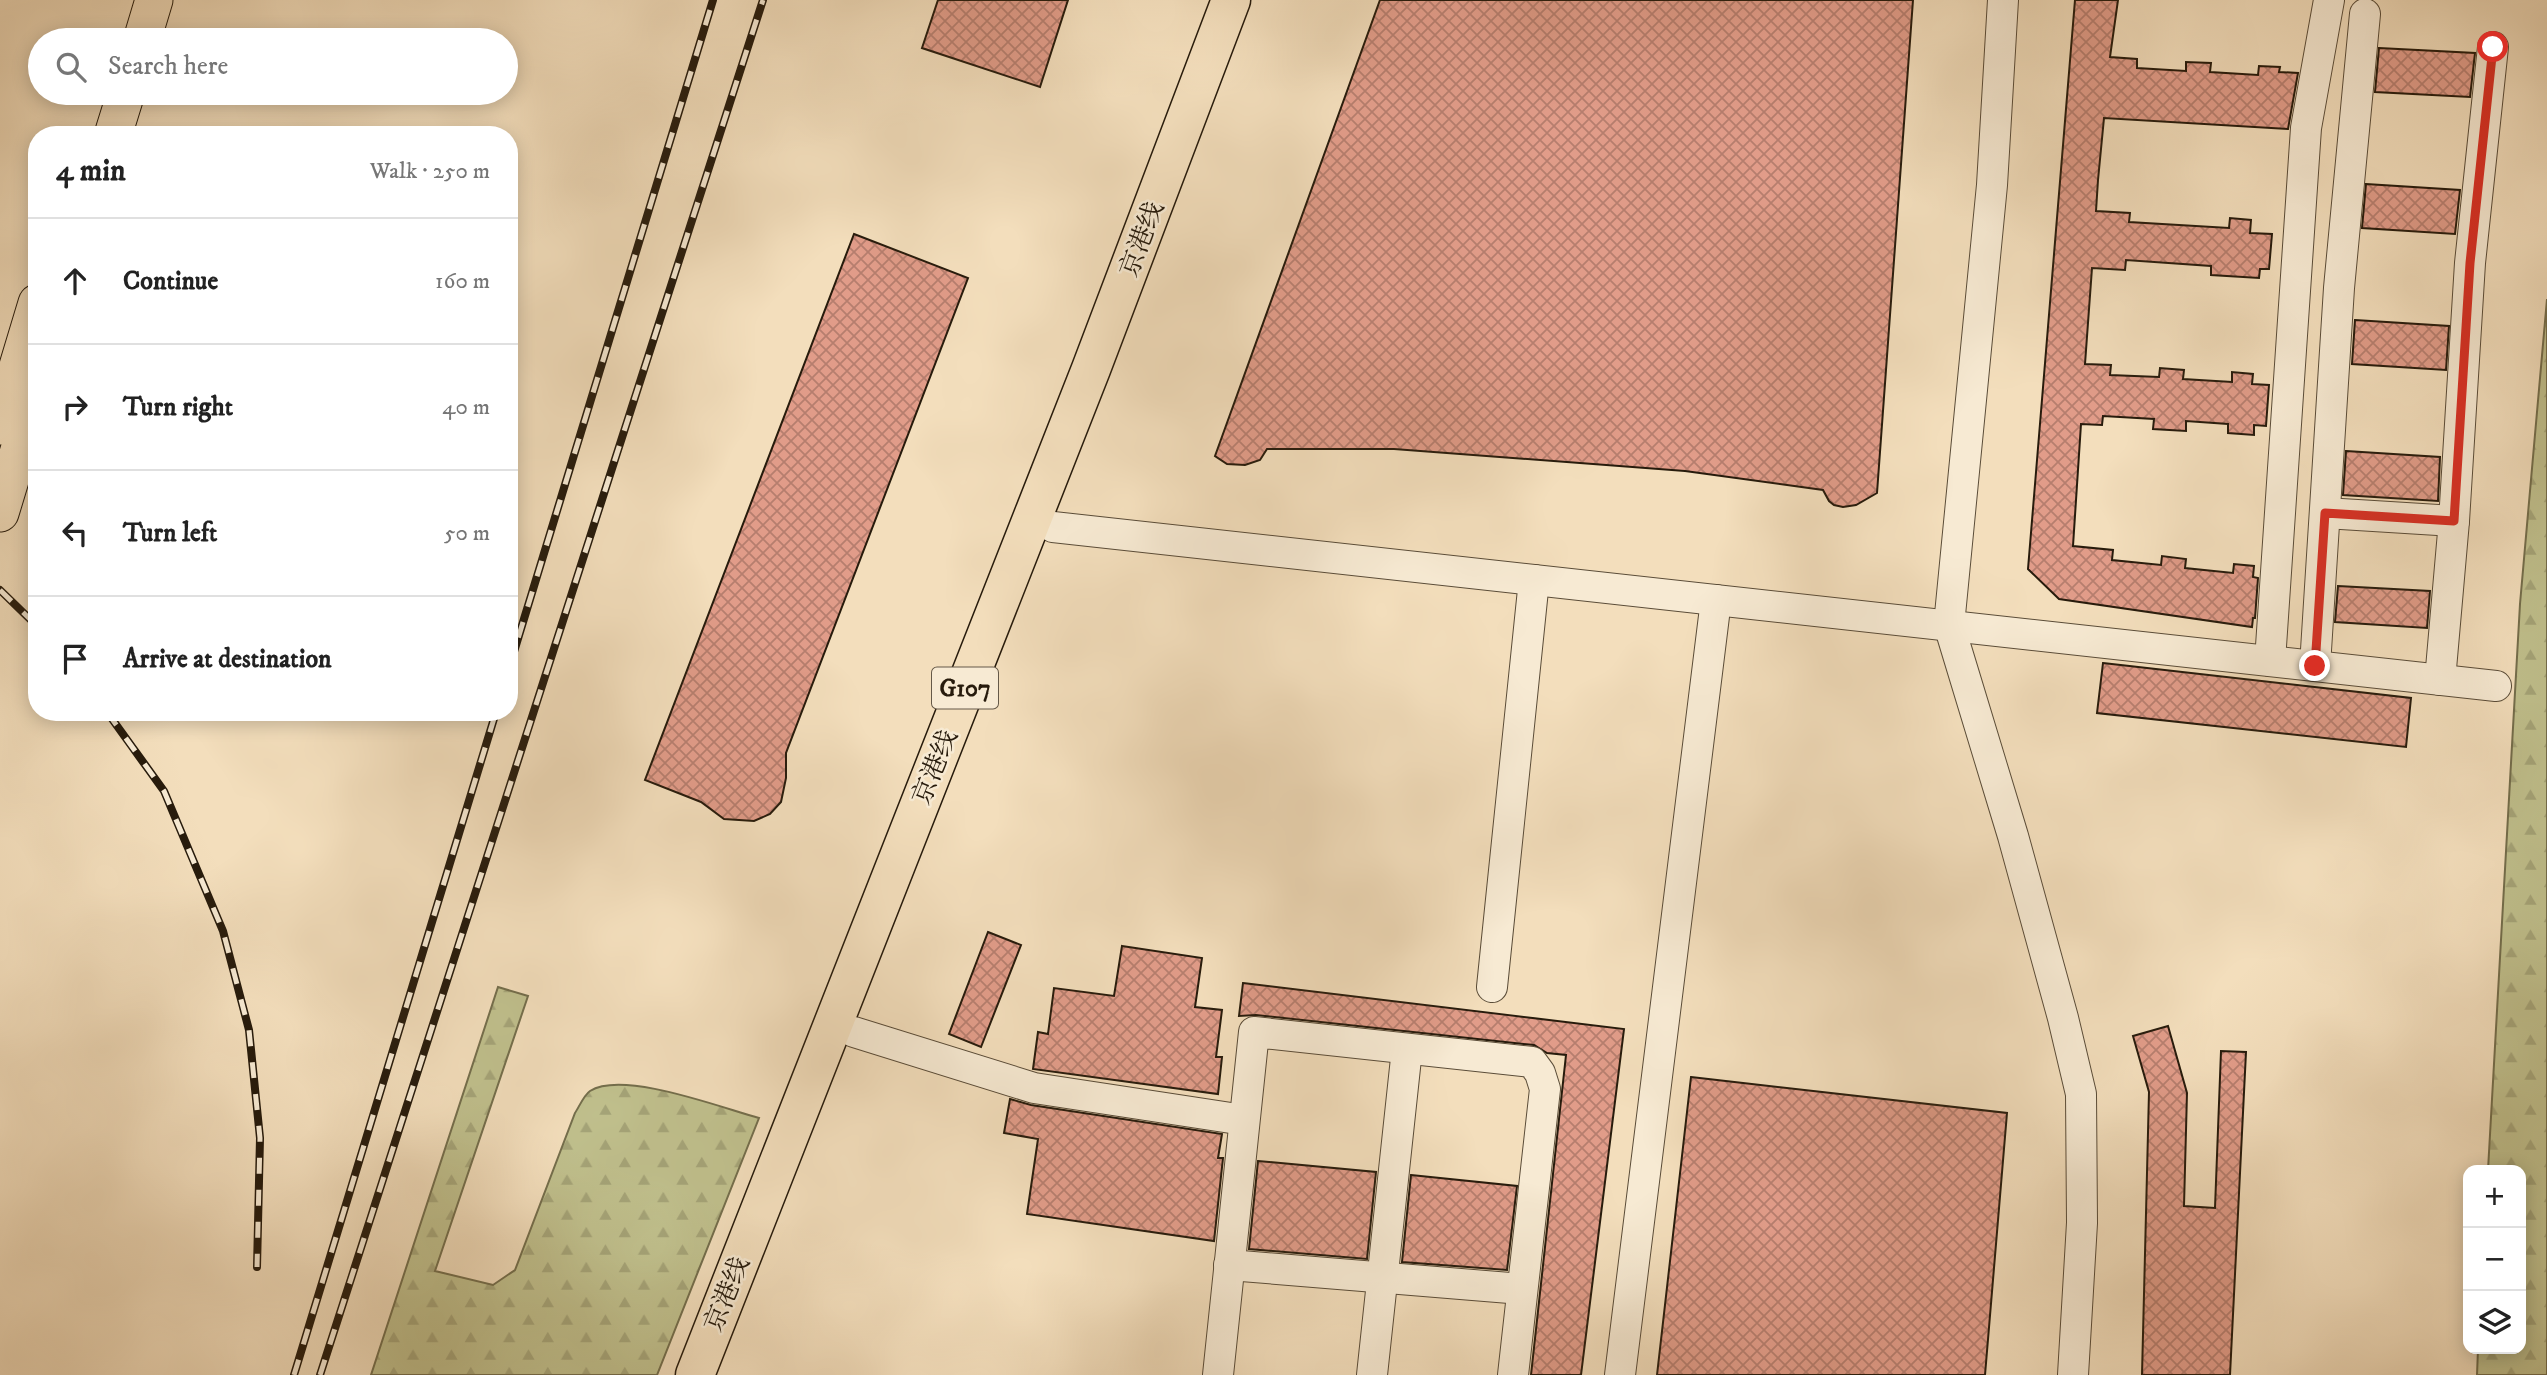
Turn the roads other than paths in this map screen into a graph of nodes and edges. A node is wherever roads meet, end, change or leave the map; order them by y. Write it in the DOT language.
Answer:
graph roads {
  1 [pos="127,0"];
  2 [pos="154,0"];
  3 [pos="1231,0"];
  4 [pos="1255,0"];
  5 [pos="2003,0"];
  6 [pos="2329,0"];
  7 [pos="2365,14"];
  8 [pos="119,28"];
  9 [pos="146,28"];
  10 [pos="2493,47"];
  11 [pos="96,105"];
  12 [pos="122,105"];
  13 [pos="90,126"];
  14 [pos="116,126"];
  15 [pos="28,333"];
  16 [pos="28,421"];
  17 [pos="0,426"];
  18 [pos="0,513"];
  19 [pos="2325,513"];
  20 [pos="2454,521"];
  21 [pos="1054,527"];
  22 [pos="1534,580"];
  23 [pos="1716,600"];
  24 [pos="1949,625"];
  25 [pos="2270,661"];
  26 [pos="2315,666"];
  27 [pos="2440,680"];
  28 [pos="2496,686"];
  29 [pos="1492,987"];
  30 [pos="854,1032"];
  31 [pos="1407,1049"];
  32 [pos="1244,1120"];
  33 [pos="1229,1265"];
  34 [pos="1382,1278"];
  35 [pos="1522,1289"];
  36 [pos="695,1375"];
  37 [pos="719,1375"];
  38 [pos="1218,1375"];
  39 [pos="1372,1375"];
  40 [pos="1513,1375"];
  41 [pos="1620,1375"];
  42 [pos="2073,1375"];
  1 -- 8 [label="main road"];
  2 -- 9 [label="main road"];
  3 -- 36 [label="highway, 京港线 / G107"];
  4 -- 21 [label="highway, 京港线 / G107"];
  5 -- 24 [label="street"];
  6 -- 25 [label="street"];
  7 -- 19 [label="street"];
  10 -- 20 [label="street"];
  11 -- 13 [label="main road"];
  12 -- 14 [label="main road"];
  15 -- 17 [label="main road"];
  16 -- 18 [label="main road"];
  19 -- 20 [label="street"];
  19 -- 26 [label="street"];
  20 -- 27 [label="street"];
  21 -- 22 [label="street"];
  21 -- 30 [label="highway, 京港线 / G107"];
  22 -- 23 [label="street"];
  22 -- 29 [label="street"];
  23 -- 24 [label="street"];
  23 -- 41 [label="street"];
  24 -- 25 [label="street"];
  24 -- 42 [label="street"];
  25 -- 26 [label="street"];
  26 -- 27 [label="street"];
  27 -- 28 [label="street"];
  30 -- 32 [label="street"];
  30 -- 37 [label="highway, 京港线 / G107"];
  31 -- 32 [label="street"];
  31 -- 34 [label="street"];
  31 -- 35 [label="street"];
  32 -- 33 [label="street"];
  33 -- 34 [label="street"];
  33 -- 38 [label="street"];
  34 -- 35 [label="street"];
  34 -- 39 [label="street"];
  35 -- 40 [label="street"];
}
